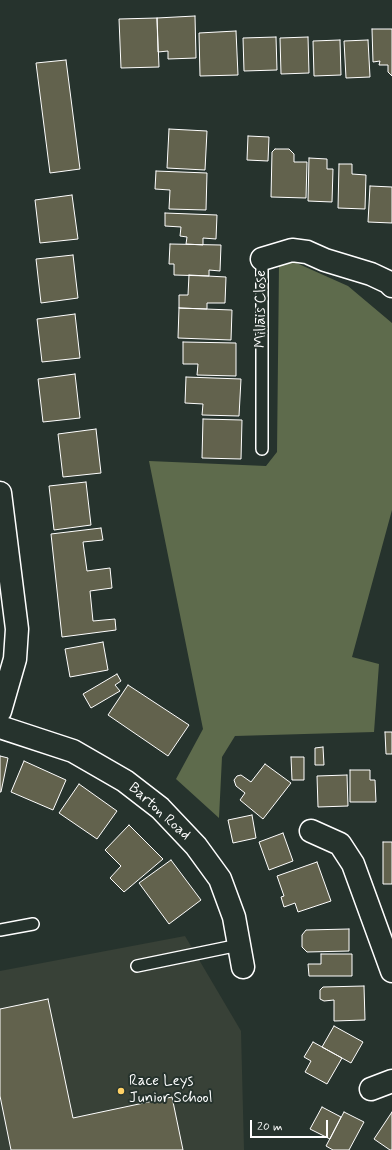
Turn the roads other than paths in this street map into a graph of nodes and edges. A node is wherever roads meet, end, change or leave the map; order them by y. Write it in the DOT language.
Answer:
graph roads {
  1 [pos="262,260"];
  2 [pos="392,286"];
  3 [pos="262,449"];
  4 [pos="0,493"];
  5 [pos="1,523"];
  6 [pos="0,710"];
  7 [pos="0,727"];
  8 [pos="311,831"];
  9 [pos="33,924"];
  10 [pos="0,930"];
  11 [pos="239,945"];
  12 [pos="137,966"];
  13 [pos="243,967"];
  14 [pos="392,970"];
  15 [pos="392,1081"];
  16 [pos="371,1089"];
  1 -- 2 [label="street, Millais Close"];
  1 -- 3 [label="lane, Millais Close"];
  4 -- 5 [label="street"];
  5 -- 6 [label="street"];
  7 -- 11 [label="street, Barton Road"];
  8 -- 14 [label="street"];
  9 -- 10 [label="lane"];
  11 -- 12 [label="lane"];
  11 -- 13 [label="street, Barton Road"];
  15 -- 16 [label="street"];
}
